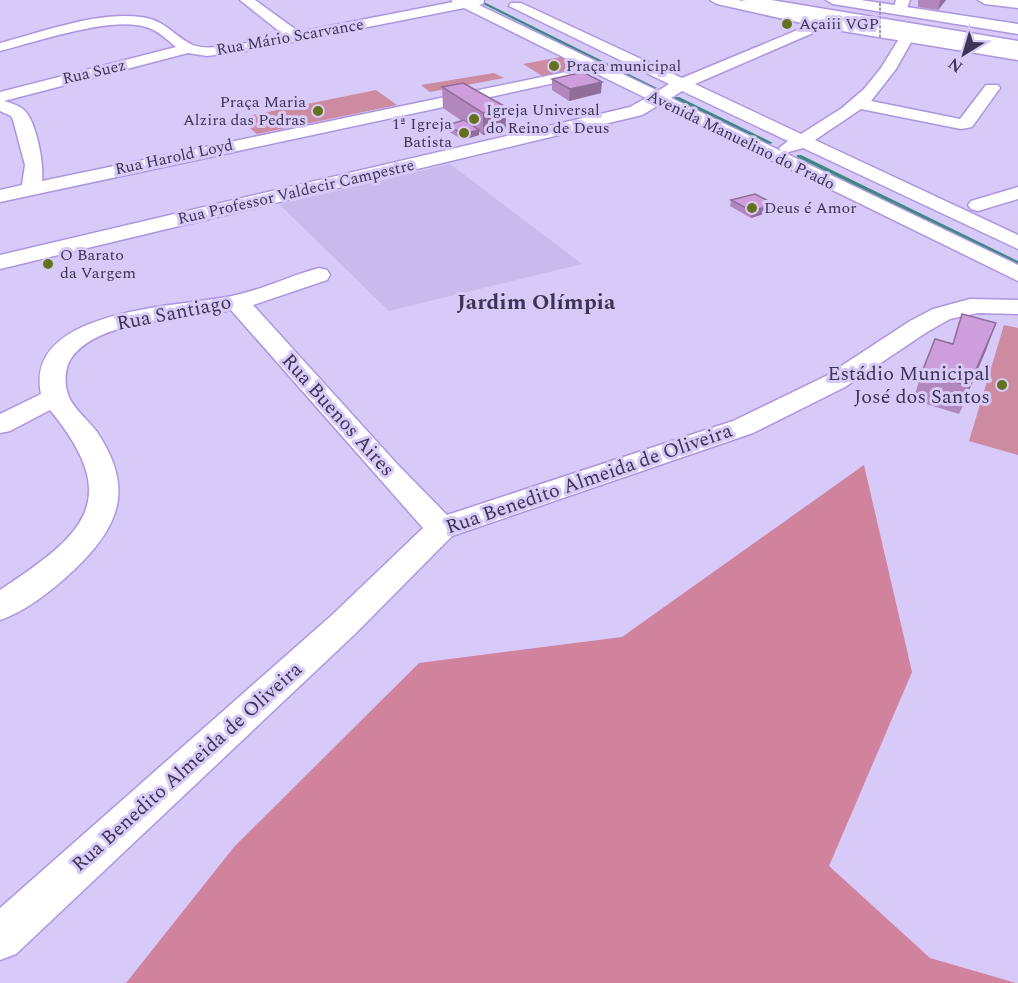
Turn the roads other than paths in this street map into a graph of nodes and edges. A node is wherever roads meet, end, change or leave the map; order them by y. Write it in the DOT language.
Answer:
graph roads {
  1 [pos="247,0"];
  2 [pos="503,0"];
  3 [pos="717,0"];
  4 [pos="749,0"];
  5 [pos="799,0"];
  6 [pos="833,0"];
  7 [pos="985,0"];
  8 [pos="469,1"];
  9 [pos="1018,4"];
  10 [pos="902,5"];
  11 [pos="824,22"];
  12 [pos="1018,29"];
  13 [pos="296,37"];
  14 [pos="907,37"];
  15 [pos="1018,37"];
  16 [pos="1018,46"];
  17 [pos="0,47"];
  18 [pos="188,49"];
  19 [pos="1018,55"];
  20 [pos="598,70"];
  21 [pos="685,83"];
  22 [pos="992,87"];
  23 [pos="0,97"];
  24 [pos="658,99"];
  25 [pos="860,104"];
  26 [pos="0,105"];
  27 [pos="780,112"];
  28 [pos="811,130"];
  29 [pos="770,155"];
  30 [pos="32,187"];
  31 [pos="1018,193"];
  32 [pos="0,196"];
  33 [pos="978,205"];
  34 [pos="1017,221"];
  35 [pos="1018,243"];
  36 [pos="0,262"];
  37 [pos="1018,274"];
  38 [pos="319,275"];
  39 [pos="237,302"];
  40 [pos="1015,307"];
  41 [pos="55,397"];
  42 [pos="0,425"];
  43 [pos="441,528"];
  44 [pos="0,607"];
  45 [pos="0,938"];
  1 -- 13 [label="street"];
  2 -- 21 [label="street, Avenida Manuelino do Prado"];
  3 -- 11 [label="main road"];
  4 -- 16 [label="main road"];
  5 -- 15 [label="main road"];
  6 -- 10 [label="main road"];
  7 -- 9 [label="street"];
  8 -- 13 [label="street, Rua Mário Scarvance"];
  8 -- 20 [label="street, Avenida Manuelino do Prado"];
  10 -- 12 [label="main road"];
  11 -- 14 [label="main road"];
  11 -- 21 [label="street, Rua Professor Valdecir Campestre"];
  13 -- 18 [label="street, Rua Mário Scarvance"];
  14 -- 19 [label="main road"];
  14 -- 25 [label="street"];
  17 -- 18 [label="street, Rua Mário Scarvance"];
  18 -- 23 [label="street, Rua Suez"];
  20 -- 24 [label="street, Avenida Manuelino do Prado"];
  20 -- 30 [label="street, Rua Harold Loyd"];
  21 -- 24 [label="street, Rua Professor Valdecir Campestre"];
  21 -- 27 [label="street"];
  21 -- 28 [label="street, Avenida Manuelino do Prado"];
  22 -- 25 [label="street"];
  24 -- 29 [label="street, Avenida Manuelino do Prado"];
  24 -- 36 [label="street, Rua Professor Valdecir Campestre"];
  25 -- 28 [label="street"];
  26 -- 30 [label="street"];
  28 -- 29 [label="street"];
  28 -- 33 [label="street"];
  28 -- 35 [label="street, Avenida Manuelino do Prado"];
  29 -- 37 [label="street, Avenida Manuelino do Prado"];
  30 -- 32 [label="street, Rua Harold Loyd"];
  31 -- 33 [label="street"];
  33 -- 34 [label="street"];
  38 -- 39 [label="street, Rua Santiago"];
  39 -- 41 [label="street, Rua Santiago"];
  39 -- 43 [label="street, Rua Buenos Aires"];
  40 -- 43 [label="street, Rua Benedito Almeida de Oliveira"];
  41 -- 42 [label="street"];
  41 -- 44 [label="street"];
  43 -- 45 [label="street, Rua Benedito Almeida de Oliveira"];
}
